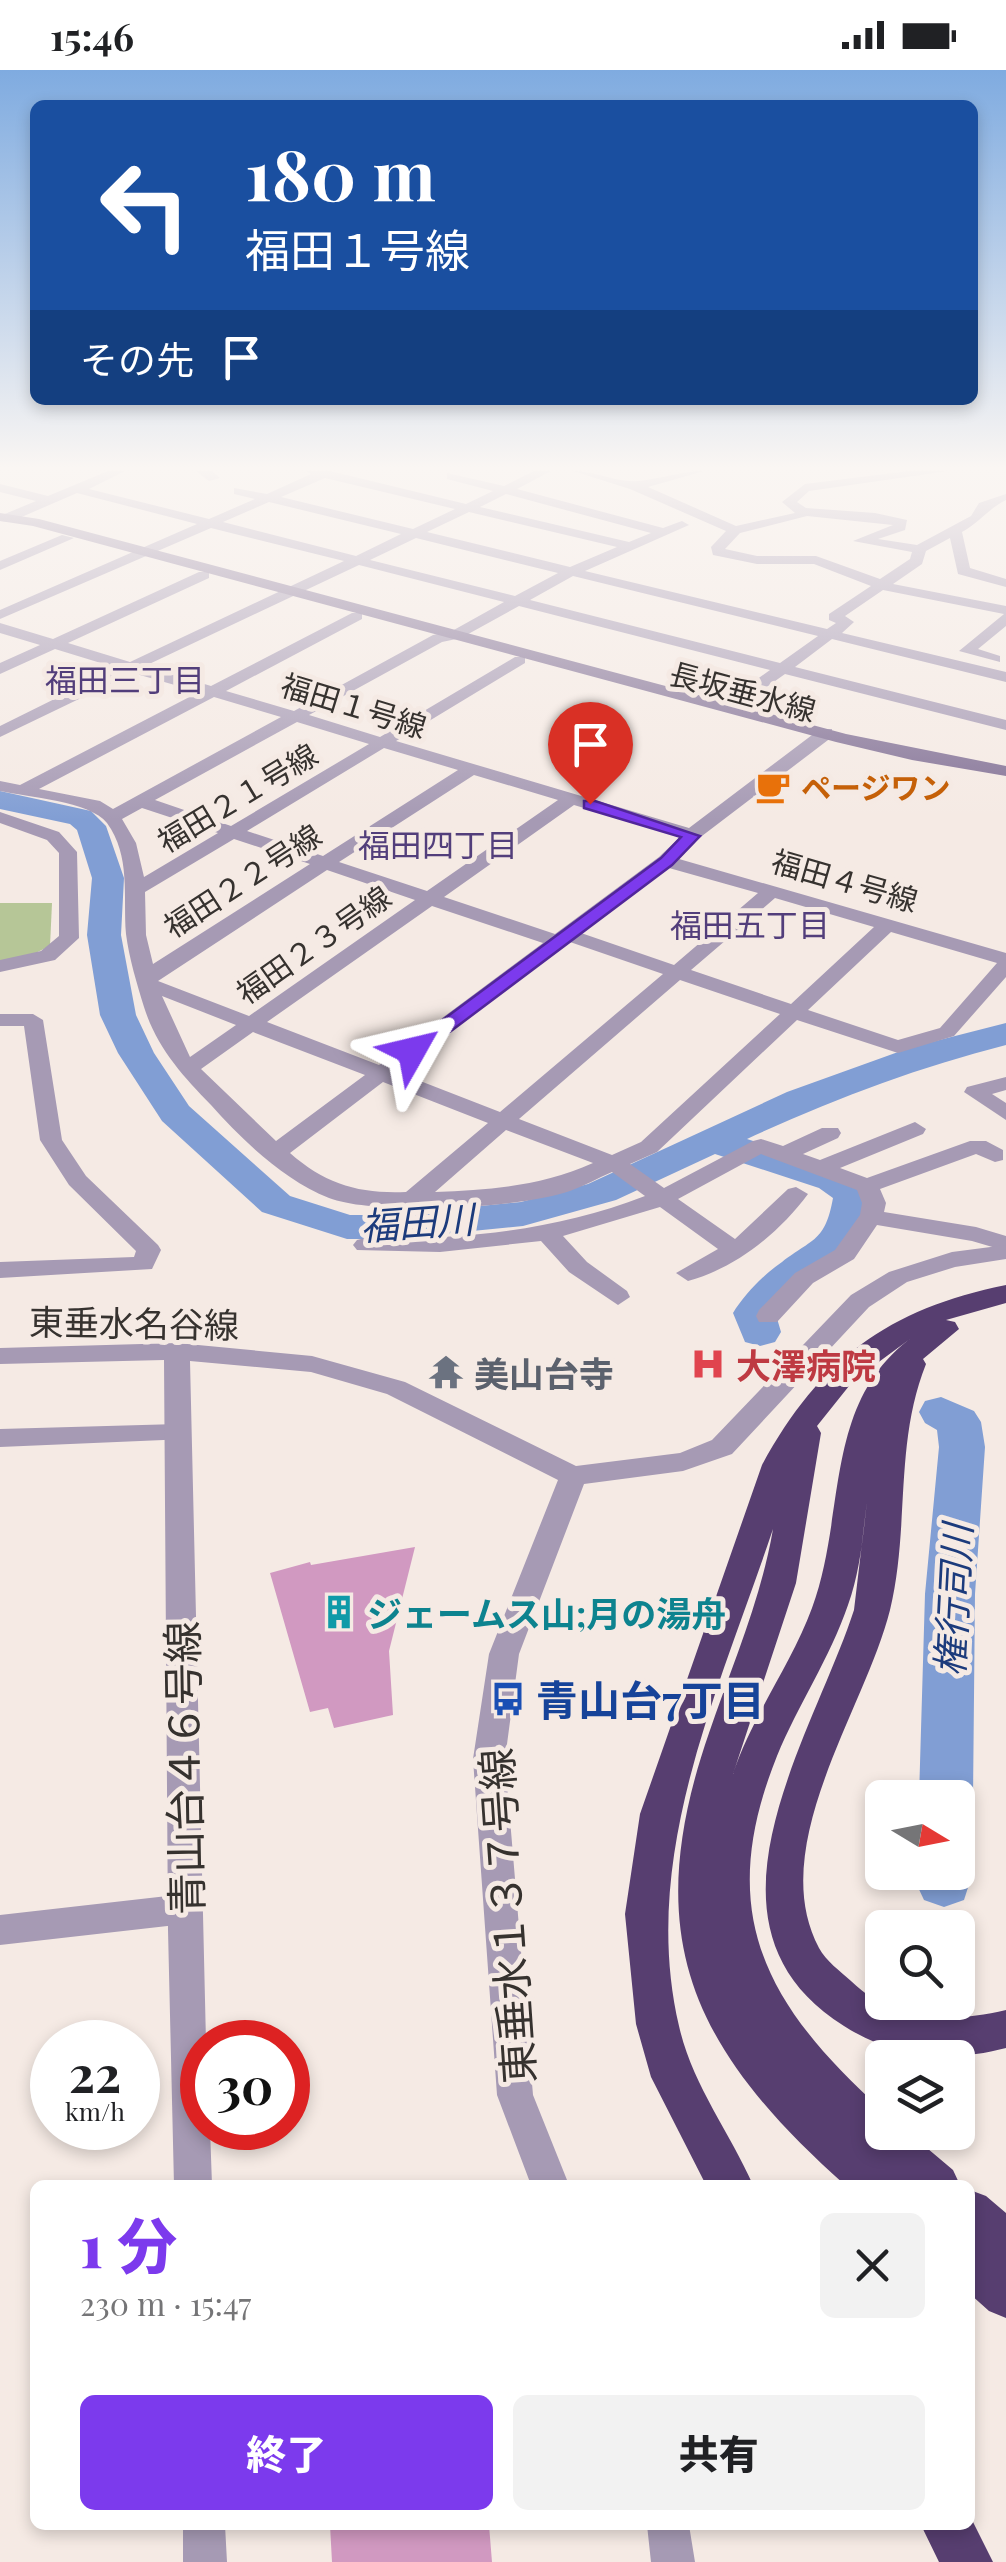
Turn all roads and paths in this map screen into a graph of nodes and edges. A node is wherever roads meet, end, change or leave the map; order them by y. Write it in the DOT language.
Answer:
graph roads {
  1 [pos="63,587"];
  2 [pos="177,587"];
  3 [pos="260,587"];
  4 [pos="264,587"];
  5 [pos="298,587"];
  6 [pos="463,587"];
  7 [pos="542,587"];
  8 [pos="632,587"];
  9 [pos="878,587"];
  10 [pos="892,587"];
  11 [pos="286,593"];
  12 [pos="517,601"];
  13 [pos="0,615"];
  14 [pos="1006,615"];
  15 [pos="356,616"];
  16 [pos="0,628"];
  17 [pos="447,636"];
  18 [pos="831,636"];
  19 [pos="54,644"];
  20 [pos="998,659"];
  21 [pos="520,660"];
  22 [pos="130,668"];
  23 [pos="0,669"];
  24 [pos="783,670"];
  25 [pos="1006,677"];
  26 [pos="212,692"];
  27 [pos="728,708"];
  28 [pos="294,716"];
  29 [pos="1006,724"];
  30 [pos="0,732"];
  31 [pos="822,737"];
  32 [pos="381,743"];
  33 [pos="472,769"];
  34 [pos="1006,771"];
  35 [pos="1006,781"];
  36 [pos="0,786"];
  37 [pos="22,791"];
  38 [pos="571,799"];
  39 [pos="140,801"];
  40 [pos="112,817"];
  41 [pos="0,818"];
  42 [pos="232,832"];
  43 [pos="692,836"];
  44 [pos="666,862"];
  45 [pos="322,863"];
  46 [pos="136,890"];
  47 [pos="774,890"];
  48 [pos="428,898"];
  49 [pos="888,924"];
  50 [pos="563,939"];
  51 [pos="1006,962"];
  52 [pos="0,966"];
  53 [pos="674,972"];
  54 [pos="147,981"];
  55 [pos="796,1014"];
  56 [pos="0,1020"];
  57 [pos="252,1023"];
  58 [pos="187,1069"];
  59 [pos="383,1073"];
  60 [pos="1006,1083"];
  61 [pos="1006,1113"];
  62 [pos="504,1119"];
  63 [pos="915,1128"];
  64 [pos="830,1133"];
  65 [pos="978,1145"];
  66 [pos="275,1154"];
  67 [pos="785,1154"];
  68 [pos="615,1164"];
  69 [pos="823,1168"];
  70 [pos="867,1186"];
  71 [pos="796,1194"];
  72 [pos="664,1196"];
  73 [pos="410,1201"];
  74 [pos="871,1217"];
  75 [pos="547,1234"];
  76 [pos="366,1245"];
  77 [pos="1006,1248"];
  78 [pos="736,1250"];
  79 [pos="0,1270"];
  80 [pos="688,1273"];
  81 [pos="1006,1294"];
  82 [pos="618,1296"];
  83 [pos="1006,1309"];
  84 [pos="768,1316"];
  85 [pos="944,1329"];
  86 [pos="177,1351"];
  87 [pos="0,1356"];
  88 [pos="829,1387"];
  89 [pos="178,1433"];
  90 [pos="0,1438"];
  91 [pos="573,1476"];
  92 [pos="185,1909"];
  93 [pos="0,1930"];
  94 [pos="1006,2029"];
  95 [pos="193,2180"];
  96 [pos="548,2180"];
  97 [pos="727,2180"];
  98 [pos="873,2180"];
  99 [pos="931,2180"];
  100 [pos="975,2216"];
  101 [pos="1006,2242"];
  102 [pos="975,2267"];
  103 [pos="1006,2294"];
  104 [pos="204,2530"];
  105 [pos="669,2530"];
  106 [pos="950,2530"];
  107 [pos="205,2562"];
  108 [pos="673,2562"];
  109 [pos="967,2562"];
  1 -- 13 [label="street"];
  2 -- 19 [label="street"];
  3 -- 11 [label="main road, 長坂垂水線"];
  4 -- 11 [label="main road, 長坂垂水線"];
  5 -- 11 [label="street"];
  6 -- 12 [label="street"];
  7 -- 12 [label="street"];
  8 -- 18 [label="street"];
  9 -- 18 [label="street"];
  10 -- 14 [label="street"];
  11 -- 15 [label="main road, 長坂垂水線"];
  11 -- 17 [label="main road, 長坂垂水線"];
  11 -- 22 [label="street"];
  12 -- 17 [label="street"];
  12 -- 24 [label="street"];
  14 -- 20 [label="street"];
  15 -- 17 [label="main road, 長坂垂水線"];
  15 -- 26 [label="street"];
  16 -- 19 [label="street, 福田１号線"];
  17 -- 21 [label="main road, 長坂垂水線"];
  17 -- 27 [label="main road, 長坂垂水線"];
  17 -- 28 [label="street"];
  18 -- 24 [label="street"];
  18 -- 25 [label="street"];
  19 -- 22 [label="street, 福田１号線"];
  19 -- 23 [label="street"];
  21 -- 31 [label="main road, 長坂垂水線"];
  21 -- 32 [label="street, 福田２１号線"];
  22 -- 26 [label="street, 福田１号線"];
  22 -- 30 [label="street"];
  24 -- 27 [label="street"];
  24 -- 29 [label="street"];
  26 -- 28 [label="street, 福田１号線"];
  26 -- 37 [label="street"];
  27 -- 31 [label="main road, 長坂垂水線"];
  28 -- 32 [label="street, 福田１号線"];
  28 -- 39 [label="street"];
  31 -- 34 [label="main road, 長坂垂水線"];
  31 -- 35 [label="main road, 長坂垂水線"];
  31 -- 43 [label="street"];
  32 -- 33 [label="street, 福田１号線"];
  32 -- 42 [label="street, 福田２１号線"];
  33 -- 38 [label="street, 福田１号線"];
  33 -- 45 [label="street, 福田２２号線"];
  36 -- 37 [label="street"];
  37 -- 40 [label="street"];
  38 -- 43 [label="street, 福田１号線"];
  38 -- 48 [label="street, 福田２３号線"];
  39 -- 40 [label="street"];
  39 -- 42 [label="street"];
  40 -- 46 [label="street"];
  41 -- 52 [label="street"];
  42 -- 45 [label="street"];
  42 -- 46 [label="street, 福田２１号線"];
  43 -- 44 [label="street"];
  44 -- 47 [label="street, 福田４号線"];
  44 -- 50 [label="street"];
  45 -- 48 [label="street"];
  45 -- 54 [label="street, 福田２２号線"];
  46 -- 54 [label="street"];
  47 -- 49 [label="street, 福田４号線"];
  47 -- 53 [label="street"];
  48 -- 50 [label="street"];
  48 -- 57 [label="street, 福田２３号線"];
  49 -- 51 [label="street, 福田４号線"];
  49 -- 55 [label="street"];
  50 -- 53 [label="street"];
  50 -- 59 [label="street"];
  51 -- 55 [label="street"];
  53 -- 55 [label="street"];
  53 -- 62 [label="street"];
  54 -- 57 [label="street"];
  54 -- 58 [label="street"];
  55 -- 68 [label="street"];
  56 -- 79 [label="street"];
  57 -- 58 [label="street, 福田２３号線"];
  57 -- 59 [label="street"];
  58 -- 66 [label="street"];
  59 -- 62 [label="street"];
  59 -- 66 [label="street"];
  60 -- 61 [label="street"];
  62 -- 68 [label="street"];
  62 -- 73 [label="street"];
  63 -- 69 [label="street"];
  64 -- 67 [label="street"];
  65 -- 70 [label="street"];
  66 -- 73 [label="street"];
  67 -- 69 [label="street"];
  67 -- 72 [label="street"];
  68 -- 72 [label="street"];
  68 -- 73 [label="street"];
  69 -- 70 [label="street"];
  70 -- 74 [label="street"];
  71 -- 78 [label="street"];
  72 -- 75 [label="street"];
  72 -- 78 [label="street"];
  74 -- 77 [label="street"];
  74 -- 84 [label="street"];
  75 -- 76 [label="street"];
  75 -- 82 [label="street"];
  77 -- 91 [label="street"];
  78 -- 80 [label="street"];
  81 -- 88 [label="highway"];
  83 -- 85 [label="highway"];
  85 -- 94 [label="highway"];
  85 -- 99 [label="highway"];
  86 -- 87 [label="street, 東垂水名谷線"];
  86 -- 89 [label="street, 青山台４６号線"];
  86 -- 91 [label="street, 東垂水名谷線"];
  88 -- 97 [label="highway"];
  88 -- 98 [label="highway"];
  89 -- 90 [label="street"];
  89 -- 92 [label="street, 青山台４６号線"];
  91 -- 96 [label="street, 東垂水１３７号線"];
  92 -- 93 [label="street"];
  92 -- 95 [label="street, 青山台４６号線"];
  100 -- 101 [label="highway"];
  102 -- 103 [label="highway"];
  104 -- 107 [label="street"];
  105 -- 108 [label="street"];
  106 -- 109 [label="highway"];
}
